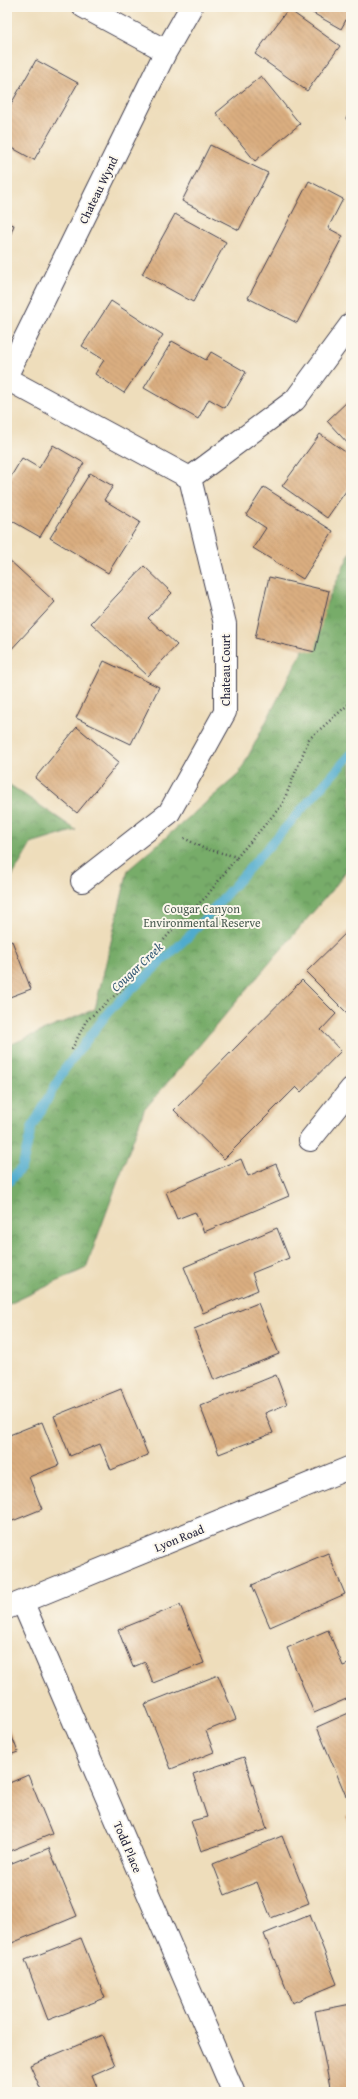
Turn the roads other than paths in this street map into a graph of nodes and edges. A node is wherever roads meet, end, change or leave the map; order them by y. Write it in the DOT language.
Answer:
graph roads {
  1 [pos="84,7"];
  2 [pos="191,7"];
  3 [pos="166,51"];
  4 [pos="351,324"];
  5 [pos="7,374"];
  6 [pos="7,379"];
  7 [pos="190,478"];
  8 [pos="82,881"];
  9 [pos="351,1088"];
  10 [pos="310,1140"];
  11 [pos="351,1467"];
  12 [pos="15,1606"];
  13 [pos="233,2091"];
  1 -- 3 [label="street"];
  2 -- 3 [label="street, Chateau Wynd"];
  3 -- 5 [label="street, Chateau Wynd"];
  4 -- 7 [label="street"];
  6 -- 7 [label="street"];
  7 -- 8 [label="street, Chateau Court"];
  9 -- 10 [label="street"];
  11 -- 12 [label="street, Lyon Road"];
  12 -- 13 [label="street, Todd Place"];
}
